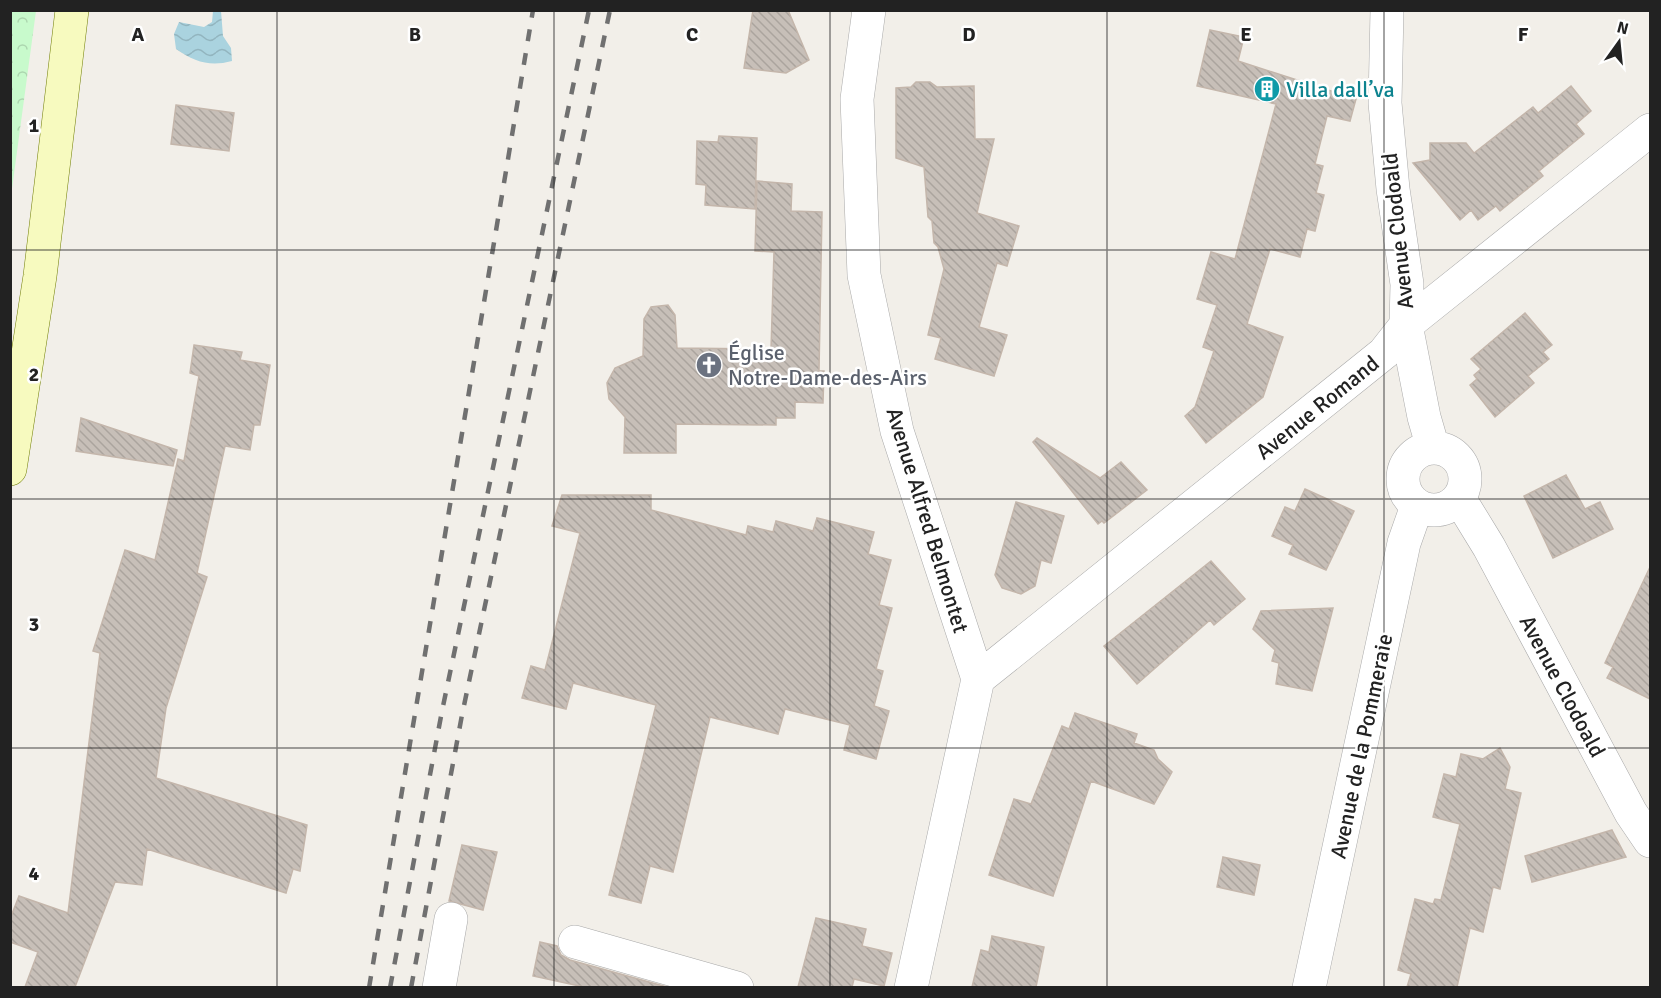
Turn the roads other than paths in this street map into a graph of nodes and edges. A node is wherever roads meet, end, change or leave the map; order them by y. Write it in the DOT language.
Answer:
graph roads {
  1 [pos="72,10"];
  2 [pos="870,10"];
  3 [pos="1387,10"];
  4 [pos="1650,130"];
  5 [pos="1406,325"];
  6 [pos="1433,448"];
  7 [pos="10,469"];
  8 [pos="1459,498"];
  9 [pos="1418,506"];
  10 [pos="978,679"];
  11 [pos="1650,841"];
  12 [pos="451,919"];
  13 [pos="575,942"];
  14 [pos="439,987"];
  15 [pos="737,987"];
  16 [pos="911,987"];
  17 [pos="1309,987"];
  1 -- 7 [label="main road"];
  2 -- 10 [label="street, Avenue Alfred Belmontet"];
  3 -- 5 [label="street, Avenue Clodoald"];
  4 -- 5 [label="street, Avenue Romand"];
  5 -- 6 [label="street, Avenue Clodoald"];
  5 -- 10 [label="street, Avenue Romand"];
  6 -- 8 [label="street"];
  6 -- 9 [label="street"];
  8 -- 9 [label="street"];
  8 -- 11 [label="street, Avenue Clodoald"];
  9 -- 17 [label="street, Avenue de la Pommeraie"];
  10 -- 16 [label="street"];
  12 -- 14 [label="street"];
  13 -- 15 [label="street"];
}
